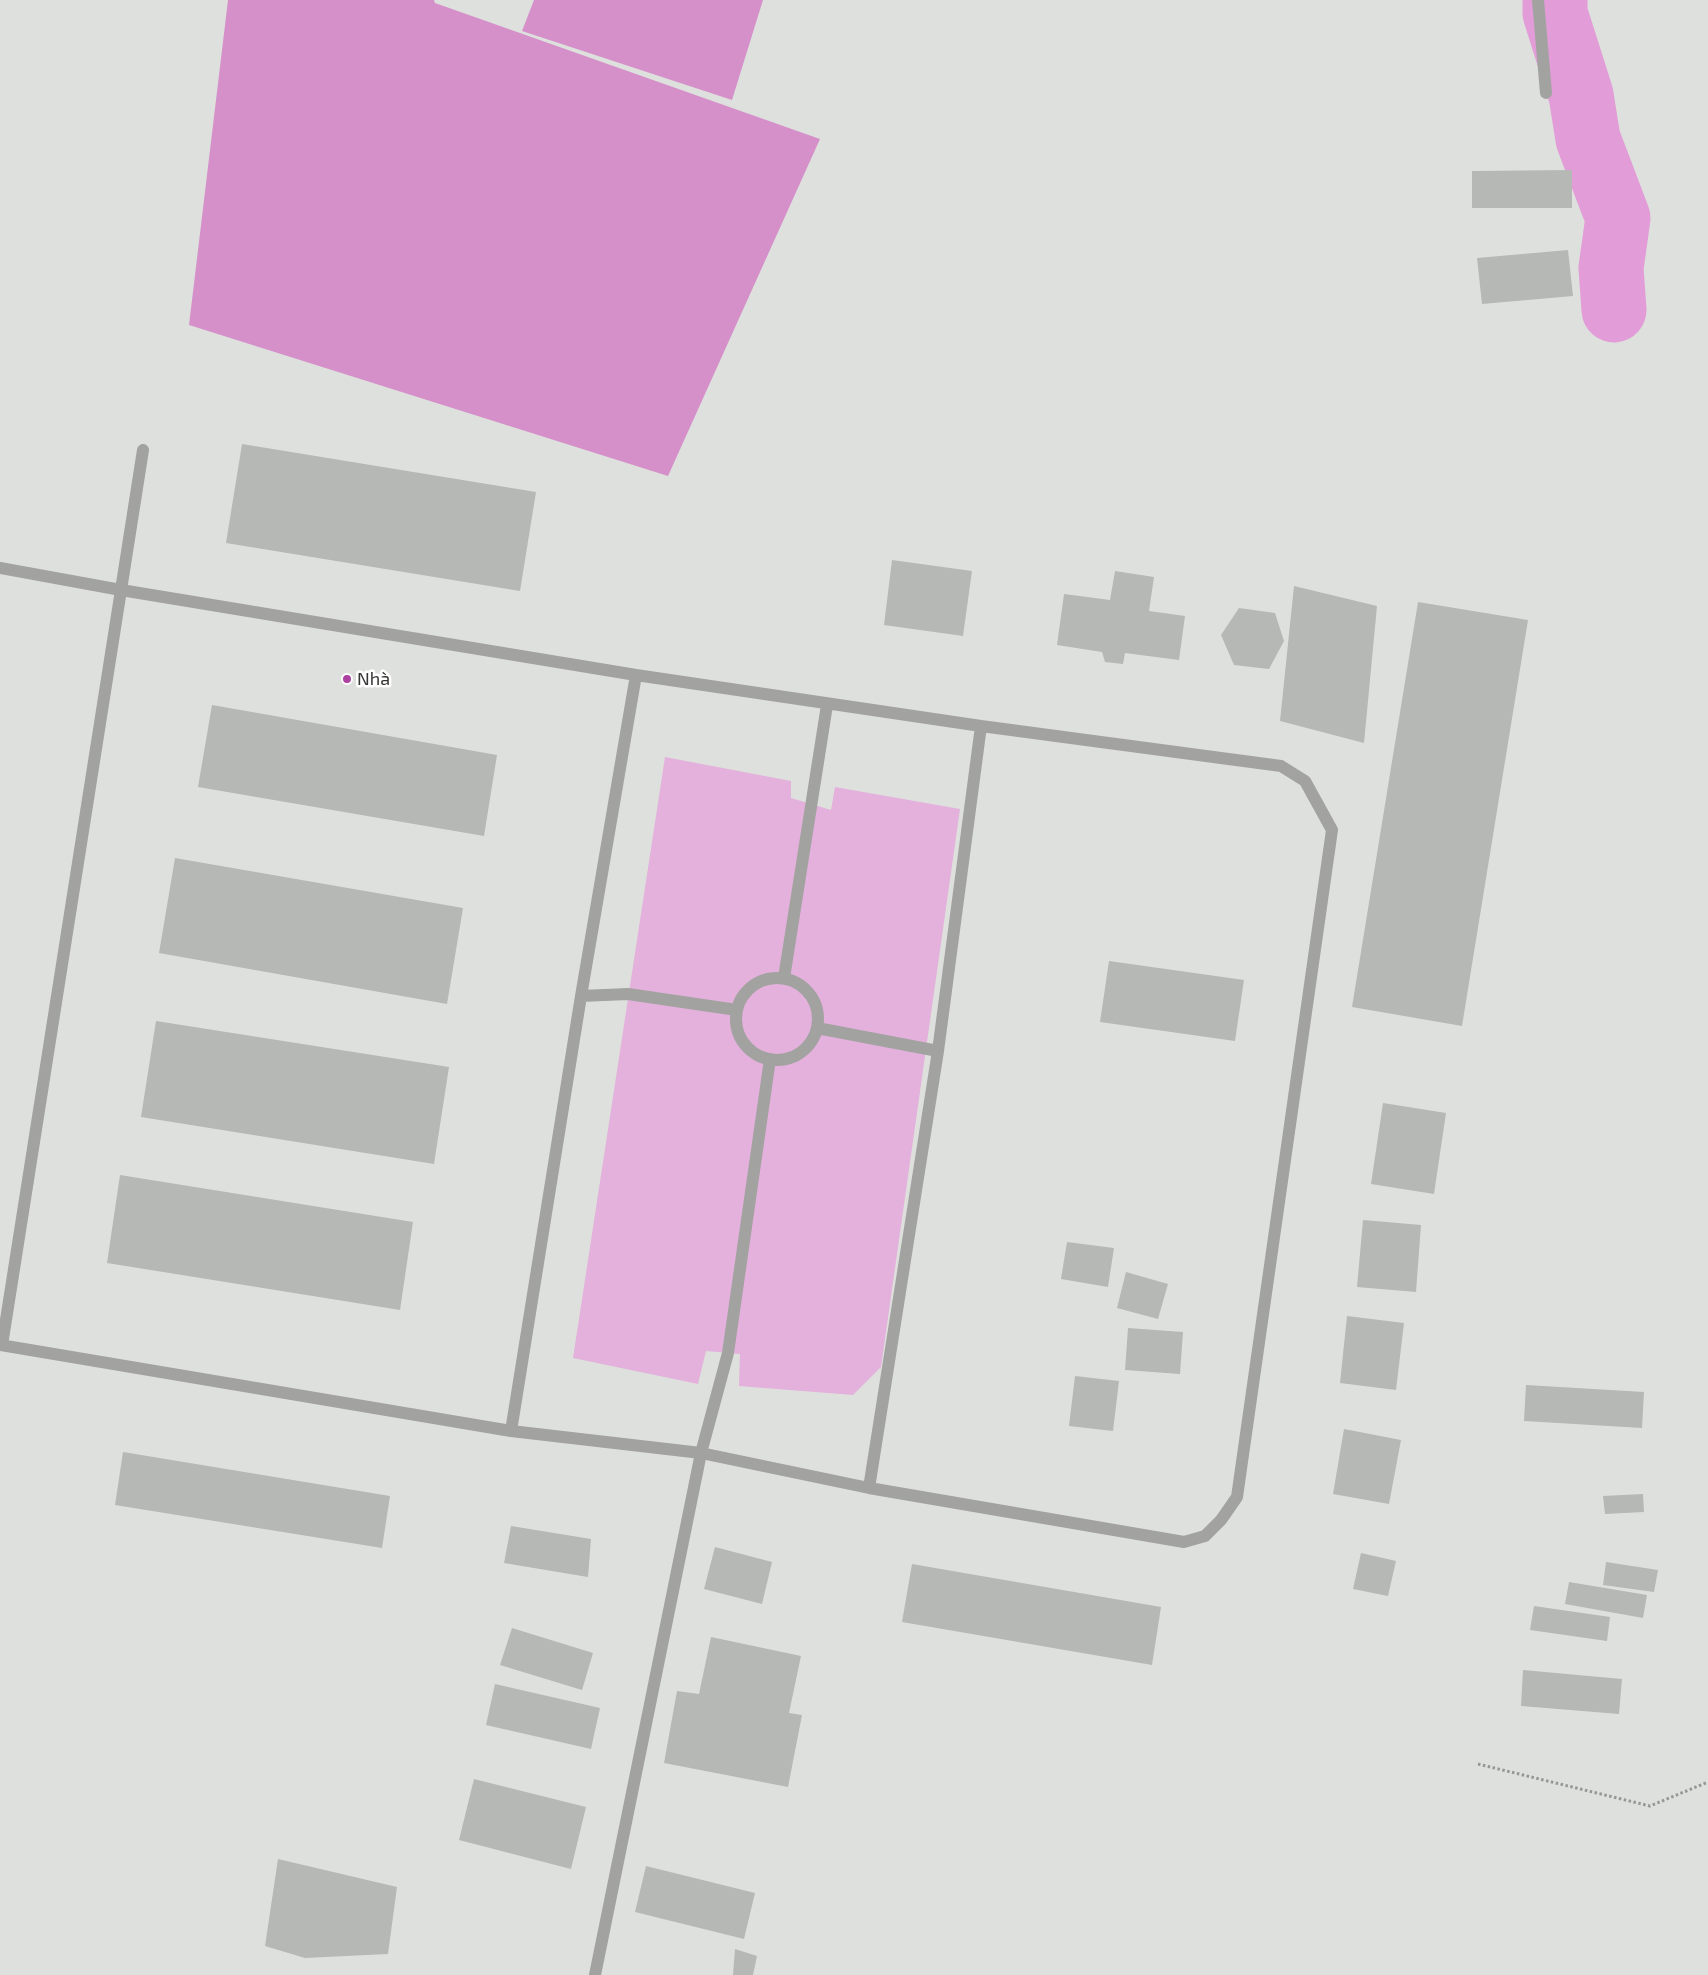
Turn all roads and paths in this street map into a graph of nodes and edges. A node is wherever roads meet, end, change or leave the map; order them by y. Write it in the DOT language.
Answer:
graph roads {
  1 [pos="1538,0"];
  2 [pos="1546,93"];
  3 [pos="143,450"];
  4 [pos="0,568"];
  5 [pos="121,590"];
  6 [pos="636,675"];
  7 [pos="827,705"];
  8 [pos="981,726"];
  9 [pos="784,978"];
  10 [pos="580,996"];
  11 [pos="737,1010"];
  12 [pos="817,1028"];
  13 [pos="938,1051"];
  14 [pos="770,1059"];
  15 [pos="1,1345"];
  16 [pos="511,1430"];
  17 [pos="701,1453"];
  18 [pos="869,1488"];
  19 [pos="1478,1764"];
  20 [pos="1708,1782"];
  21 [pos="595,1975"];
  1 -- 2 [label="street"];
  3 -- 5 [label="street"];
  4 -- 5 [label="street"];
  5 -- 6 [label="street"];
  5 -- 15 [label="street"];
  6 -- 7 [label="street"];
  6 -- 10 [label="street"];
  7 -- 8 [label="street"];
  7 -- 9 [label="street"];
  8 -- 13 [label="street"];
  8 -- 18 [label="street"];
  9 -- 11 [label="street"];
  9 -- 12 [label="street"];
  10 -- 11 [label="street"];
  10 -- 16 [label="street"];
  11 -- 14 [label="street"];
  12 -- 13 [label="street"];
  12 -- 14 [label="street"];
  13 -- 18 [label="street"];
  14 -- 17 [label="street"];
  15 -- 16 [label="street"];
  16 -- 17 [label="street"];
  17 -- 18 [label="street"];
  17 -- 21 [label="street"];
  19 -- 20 [label="path"];
}
